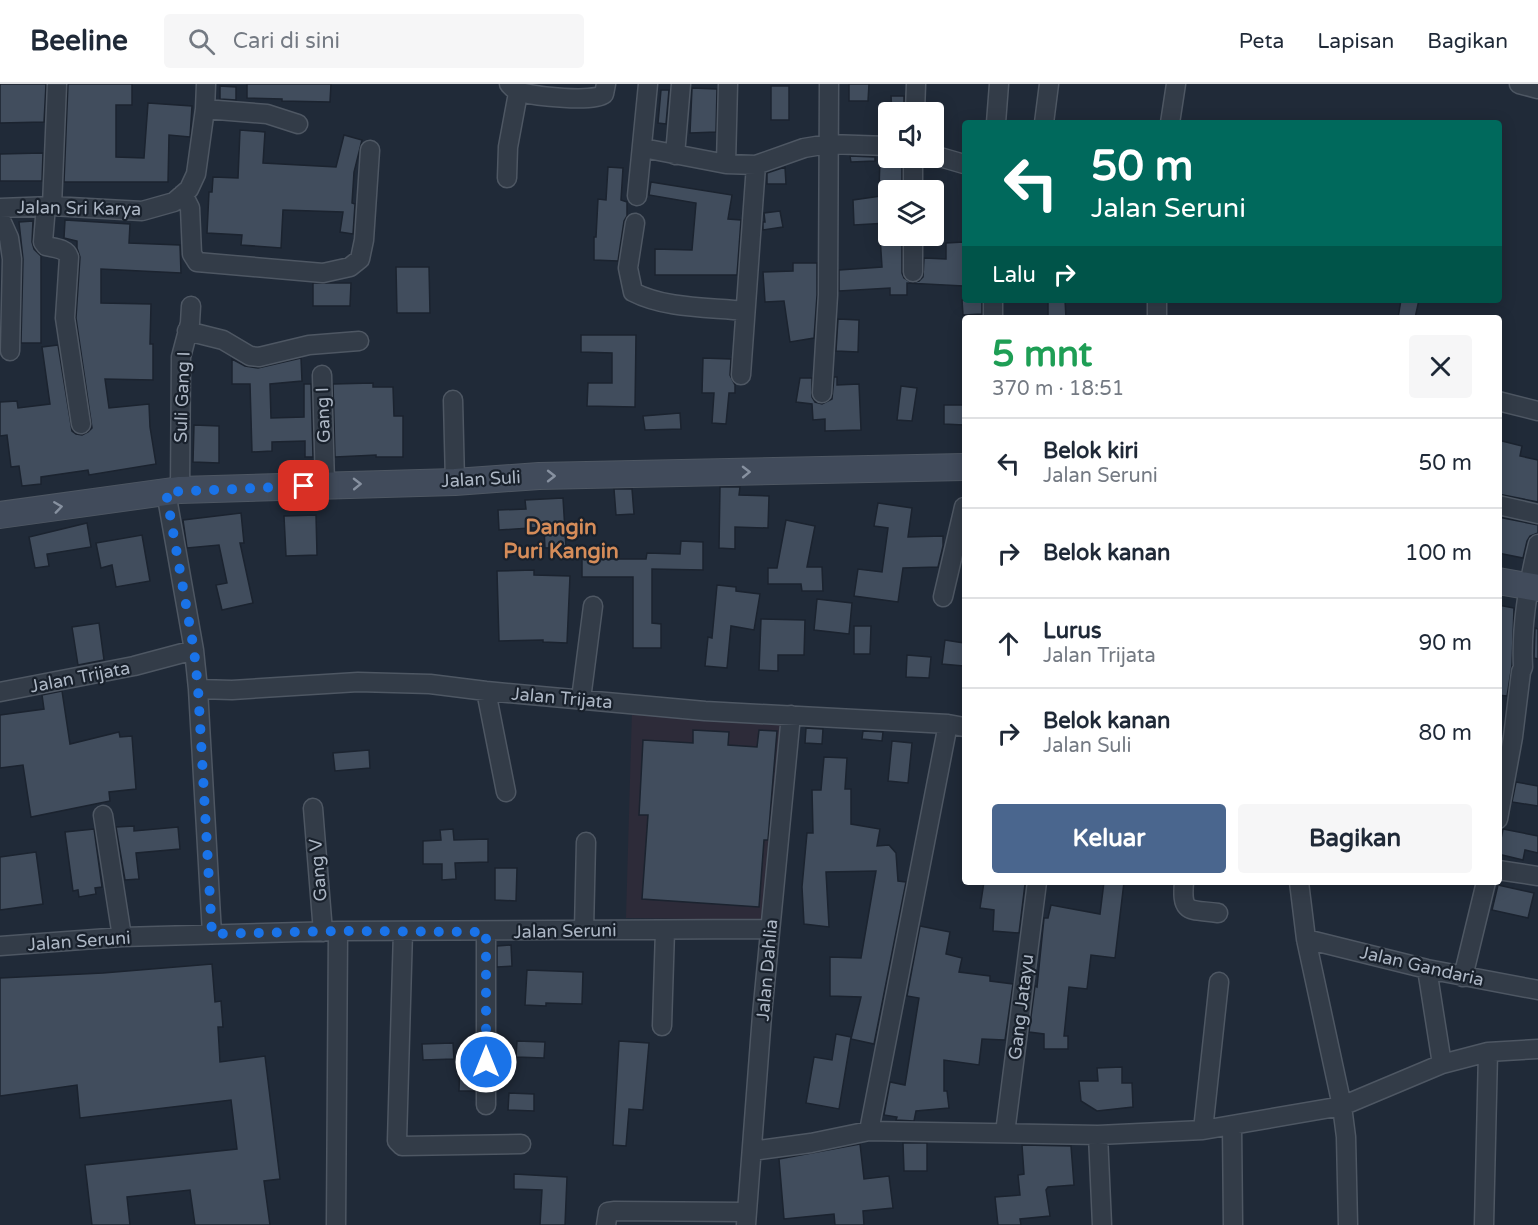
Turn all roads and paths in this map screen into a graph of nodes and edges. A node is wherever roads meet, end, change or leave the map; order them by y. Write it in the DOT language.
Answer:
graph roads {
  1 [pos="57,84"];
  2 [pos="206,84"];
  3 [pos="606,84"];
  4 [pos="648,84"];
  5 [pos="681,84"];
  6 [pos="728,84"];
  7 [pos="829,84"];
  8 [pos="916,84"];
  9 [pos="999,84"];
  10 [pos="1049,84"];
  11 [pos="1176,84"];
  12 [pos="1519,84"];
  13 [pos="513,88"];
  14 [pos="1538,89"];
  15 [pos="915,102"];
  16 [pos="205,109"];
  17 [pos="996,120"];
  18 [pos="1044,120"];
  19 [pos="1170,120"];
  20 [pos="298,124"];
  21 [pos="828,144"];
  22 [pos="878,146"];
  23 [pos="643,148"];
  24 [pos="370,150"];
  25 [pos="675,155"];
  26 [pos="944,158"];
  27 [pos="962,163"];
  28 [pos="726,164"];
  29 [pos="756,165"];
  30 [pos="507,178"];
  31 [pos="183,194"];
  32 [pos="637,196"];
  33 [pos="49,206"];
  34 [pos="0,208"];
  35 [pos="0,218"];
  36 [pos="635,223"];
  37 [pos="913,246"];
  38 [pos="913,272"];
  39 [pos="191,306"];
  40 [pos="745,310"];
  41 [pos="187,331"];
  42 [pos="359,341"];
  43 [pos="10,351"];
  44 [pos="322,375"];
  45 [pos="741,375"];
  46 [pos="822,393"];
  47 [pos="453,400"];
  48 [pos="1502,402"];
  49 [pos="1538,411"];
  50 [pos="81,424"];
  51 [pos="962,467"];
  52 [pos="455,482"];
  53 [pos="325,485"];
  54 [pos="173,491"];
  55 [pos="1502,506"];
  56 [pos="1538,514"];
  57 [pos="0,515"];
  58 [pos="962,516"];
  59 [pos="1538,544"];
  60 [pos="1502,581"];
  61 [pos="1533,587"];
  62 [pos="943,597"];
  63 [pos="593,606"];
  64 [pos="194,650"];
  65 [pos="1531,668"];
  66 [pos="198,688"];
  67 [pos="486,691"];
  68 [pos="0,692"];
  69 [pos="581,699"];
  70 [pos="792,715"];
  71 [pos="956,725"];
  72 [pos="1506,736"];
  73 [pos="1502,778"];
  74 [pos="506,792"];
  75 [pos="313,808"];
  76 [pos="103,815"];
  77 [pos="586,842"];
  78 [pos="1502,871"];
  79 [pos="1538,876"];
  80 [pos="1037,885"];
  81 [pos="1184,885"];
  82 [pos="1299,885"];
  83 [pos="1485,885"];
  84 [pos="1218,913"];
  85 [pos="770,929"];
  86 [pos="584,930"];
  87 [pos="665,930"];
  88 [pos="331,932"];
  89 [pos="403,932"];
  90 [pos="486,932"];
  91 [pos="212,934"];
  92 [pos="122,937"];
  93 [pos="1306,939"];
  94 [pos="0,946"];
  95 [pos="1426,969"];
  96 [pos="1463,977"];
  97 [pos="1219,982"];
  98 [pos="1538,990"];
  99 [pos="662,1026"];
  100 [pos="1538,1049"];
  101 [pos="1488,1052"];
  102 [pos="1442,1064"];
  103 [pos="486,1105"];
  104 [pos="1342,1106"];
  105 [pos="1232,1125"];
  106 [pos="1203,1130"];
  107 [pos="869,1131"];
  108 [pos="1005,1133"];
  109 [pos="1098,1135"];
  110 [pos="521,1144"];
  111 [pos="752,1151"];
  112 [pos="746,1219"];
  113 [pos="336,1225"];
  114 [pos="606,1225"];
  115 [pos="1102,1225"];
  116 [pos="1233,1225"];
  117 [pos="1348,1225"];
  118 [pos="1484,1225"];
  1 -- 33 [label="street"];
  2 -- 16 [label="street"];
  3 -- 13 [label="street"];
  4 -- 23 [label="street"];
  5 -- 25 [label="street"];
  6 -- 28 [label="street"];
  7 -- 21 [label="street"];
  8 -- 15 [label="street"];
  9 -- 17 [label="street"];
  10 -- 18 [label="street"];
  11 -- 19 [label="street"];
  12 -- 14 [label="street"];
  13 -- 30 [label="street"];
  16 -- 20 [label="street"];
  16 -- 31 [label="street"];
  21 -- 22 [label="street"];
  21 -- 29 [label="street"];
  21 -- 46 [label="street"];
  23 -- 25 [label="street"];
  23 -- 32 [label="street"];
  24 -- 31 [label="street"];
  25 -- 28 [label="street"];
  26 -- 27 [label="street"];
  28 -- 29 [label="street"];
  29 -- 40 [label="street"];
  31 -- 33 [label="street, Jalan Sri Karya"];
  33 -- 34 [label="street, Jalan Sri Karya"];
  33 -- 50 [label="street"];
  35 -- 43 [label="street"];
  36 -- 40 [label="street"];
  37 -- 38 [label="street"];
  39 -- 41 [label="street, Suli Gang I"];
  40 -- 45 [label="street"];
  41 -- 42 [label="street"];
  41 -- 54 [label="street, Suli Gang I"];
  44 -- 53 [label="street, Gang I"];
  47 -- 52 [label="street"];
  48 -- 49 [label="street"];
  52 -- 51 [label="main road, Jalan Suli, one-way"];
  53 -- 52 [label="main road, Jalan Suli, one-way"];
  53 -- 54 [label="main road, Jalan Suli"];
  57 -- 54 [label="main road, Jalan Suli, one-way"];
  54 -- 64 [label="street"];
  55 -- 56 [label="street"];
  58 -- 62 [label="street"];
  59 -- 61 [label="street"];
  60 -- 61 [label="main road"];
  61 -- 65 [label="street"];
  63 -- 69 [label="street"];
  64 -- 66 [label="street"];
  64 -- 68 [label="street, Jalan Trijata"];
  65 -- 72 [label="street"];
  66 -- 67 [label="street, Jalan Trijata"];
  66 -- 91 [label="street"];
  67 -- 69 [label="street, Jalan Trijata"];
  67 -- 74 [label="street"];
  69 -- 70 [label="street, Jalan Trijata"];
  70 -- 71 [label="street, Jalan Trijata"];
  70 -- 85 [label="street, Jalan Dahlia"];
  71 -- 107 [label="street"];
  72 -- 73 [label="street"];
  75 -- 88 [label="street, Gang V"];
  76 -- 92 [label="street"];
  77 -- 86 [label="street"];
  78 -- 79 [label="street"];
  80 -- 108 [label="street, Gang Jatayu"];
  81 -- 84 [label="street"];
  82 -- 93 [label="street"];
  83 -- 96 [label="street"];
  85 -- 87 [label="street, Jalan Seruni"];
  85 -- 111 [label="street, Jalan Dahlia"];
  86 -- 87 [label="street, Jalan Seruni"];
  86 -- 90 [label="street, Jalan Seruni"];
  87 -- 99 [label="street"];
  88 -- 89 [label="street, Jalan Seruni"];
  88 -- 91 [label="street, Jalan Seruni"];
  88 -- 113 [label="street, Gang V"];
  89 -- 90 [label="street, Jalan Seruni"];
  89 -- 110 [label="street"];
  90 -- 103 [label="street"];
  91 -- 92 [label="street, Jalan Seruni"];
  92 -- 94 [label="street, Jalan Seruni"];
  93 -- 95 [label="street, Jalan Gandaria"];
  93 -- 104 [label="street"];
  95 -- 96 [label="street, Jalan Gandaria"];
  95 -- 102 [label="street"];
  96 -- 98 [label="street, Jalan Gandaria"];
  97 -- 106 [label="street"];
  100 -- 101 [label="street"];
  101 -- 102 [label="street"];
  101 -- 118 [label="street"];
  102 -- 104 [label="street"];
  104 -- 105 [label="street"];
  104 -- 117 [label="street"];
  105 -- 106 [label="street"];
  105 -- 116 [label="street"];
  106 -- 109 [label="street"];
  107 -- 108 [label="street"];
  107 -- 111 [label="street"];
  108 -- 109 [label="street"];
  109 -- 115 [label="street"];
  111 -- 112 [label="street, Jalan Dahlia"];
  112 -- 114 [label="street"];
}
